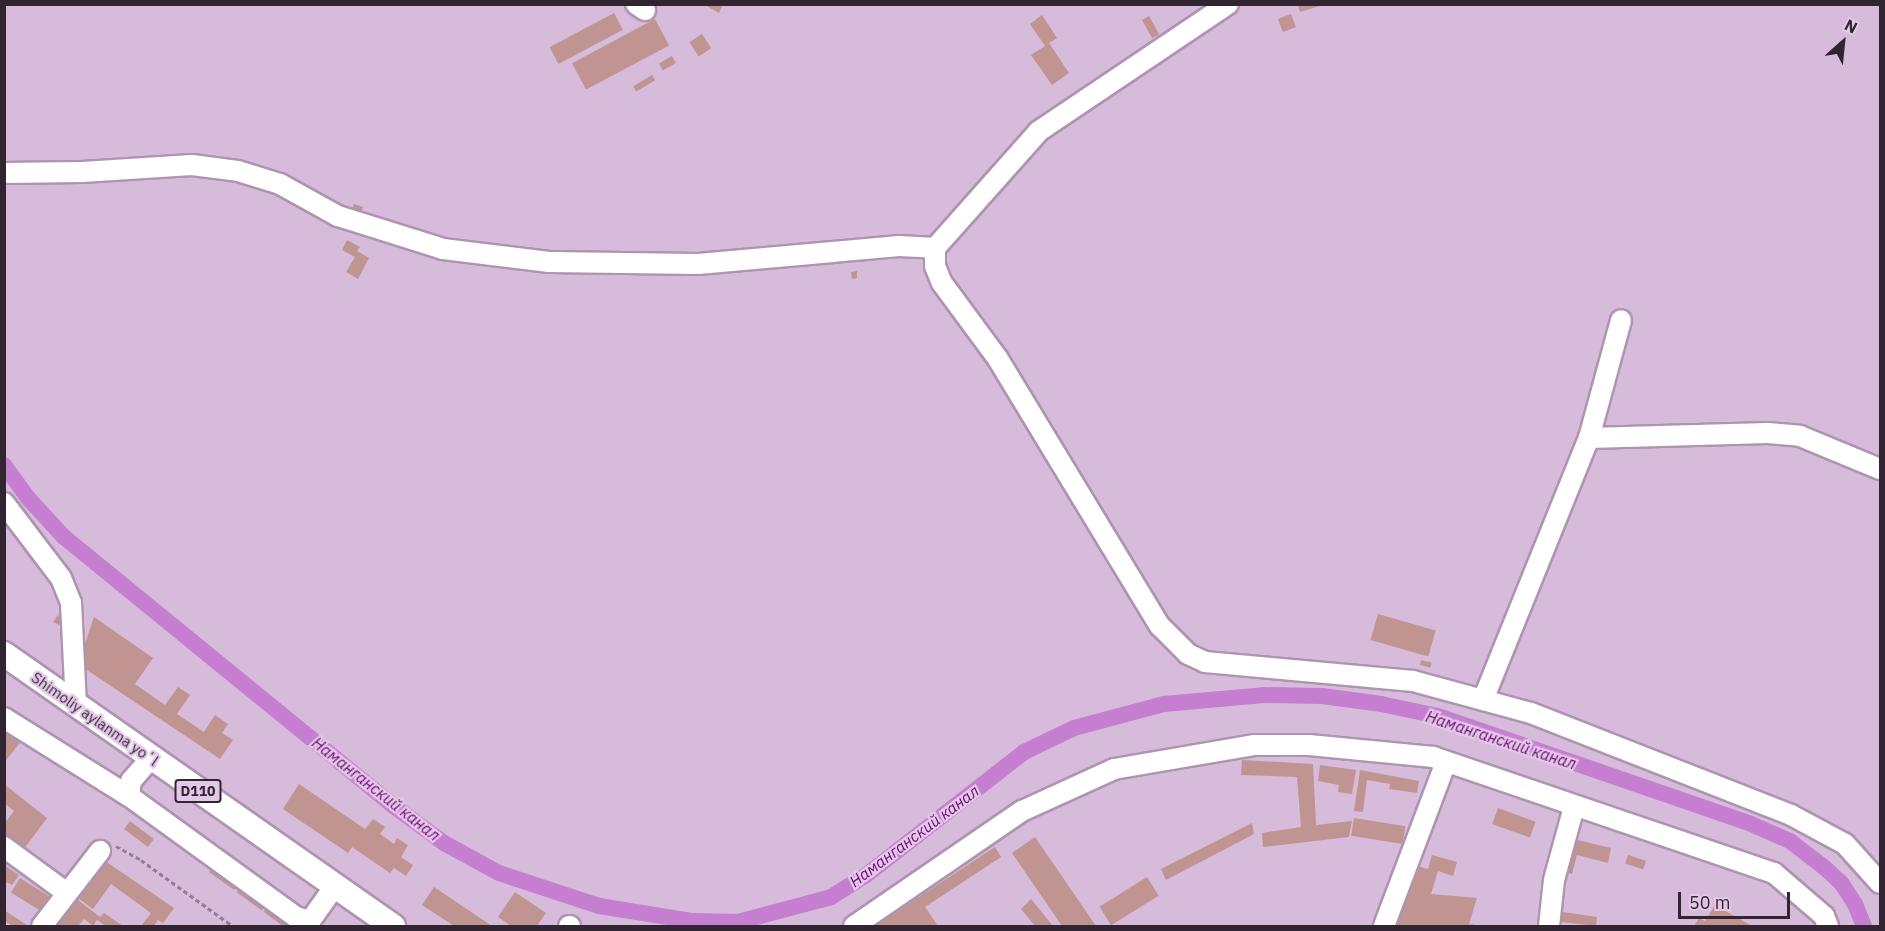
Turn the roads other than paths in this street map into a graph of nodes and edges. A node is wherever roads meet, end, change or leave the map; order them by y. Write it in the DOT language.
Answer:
graph roads {
  1 [pos="1228,4"];
  2 [pos="4,173"];
  3 [pos="935,248"];
  4 [pos="1621,320"];
  5 [pos="1589,438"];
  6 [pos="1881,470"];
  7 [pos="4,503"];
  8 [pos="4,654"];
  9 [pos="1483,700"];
  10 [pos="76,705"];
  11 [pos="4,718"];
  12 [pos="151,758"];
  13 [pos="1446,762"];
  14 [pos="129,796"];
  15 [pos="1574,807"];
  16 [pos="4,847"];
  17 [pos="100,851"];
  18 [pos="1881,883"];
  19 [pos="335,886"];
  20 [pos="67,893"];
  21 [pos="385,924"];
  22 [pos="42,927"];
  23 [pos="854,927"];
  24 [pos="1384,927"];
  25 [pos="1549,927"];
  26 [pos="1828,927"];
  1 -- 3 [label="street"];
  2 -- 3 [label="street"];
  3 -- 9 [label="street"];
  4 -- 5 [label="street"];
  5 -- 6 [label="street"];
  5 -- 9 [label="street"];
  7 -- 10 [label="street"];
  8 -- 10 [label="main road, Shimoliy aylanma yoʻl / D110"];
  9 -- 18 [label="street"];
  10 -- 12 [label="main road, Shimoliy aylanma yoʻl / D110"];
  11 -- 14 [label="street"];
  12 -- 14 [label="street"];
  12 -- 19 [label="main road, Shimoliy aylanma yoʻl / D110"];
  13 -- 15 [label="street"];
  13 -- 23 [label="street"];
  13 -- 24 [label="street"];
  14 -- 19 [label="street"];
  15 -- 25 [label="street"];
  15 -- 26 [label="street"];
  16 -- 20 [label="street"];
  17 -- 20 [label="street"];
  19 -- 21 [label="main road, Shimoliy aylanma yoʻl / D110"];
  20 -- 22 [label="street"];
}
